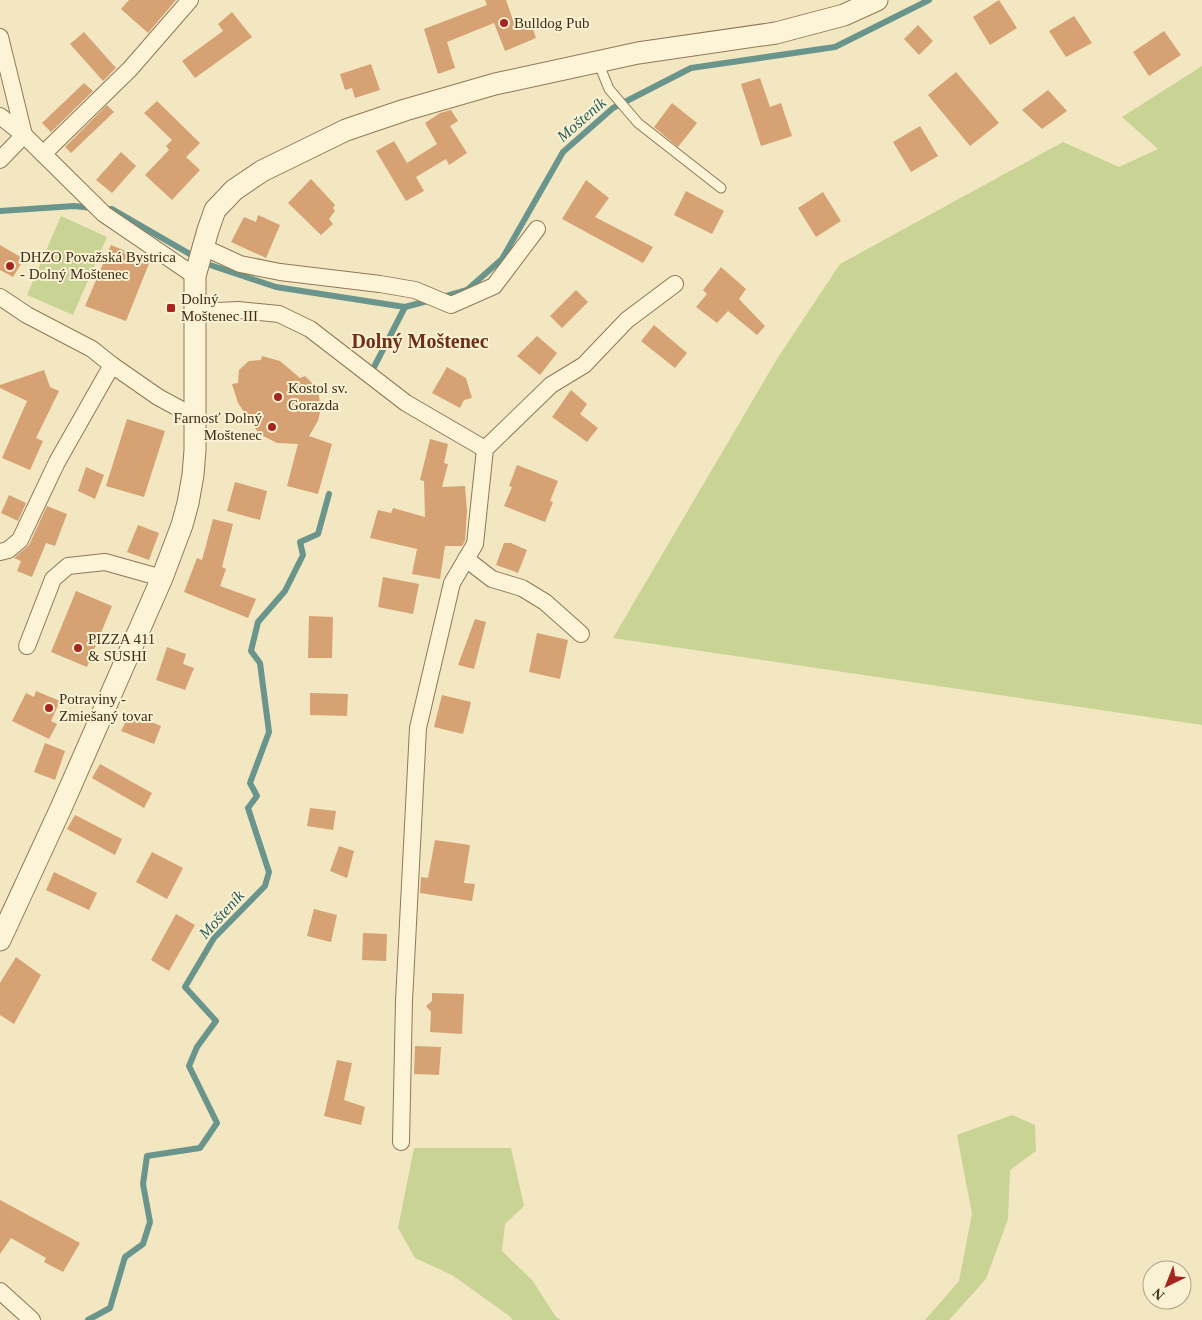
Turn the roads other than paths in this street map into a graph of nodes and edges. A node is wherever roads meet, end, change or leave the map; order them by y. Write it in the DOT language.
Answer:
graph roads {
  1 [pos="190,0"];
  2 [pos="877,0"];
  3 [pos="0,37"];
  4 [pos="598,62"];
  5 [pos="0,116"];
  6 [pos="24,135"];
  7 [pos="42,154"];
  8 [pos="0,160"];
  9 [pos="721,188"];
  10 [pos="537,229"];
  11 [pos="203,247"];
  12 [pos="196,272"];
  13 [pos="675,284"];
  14 [pos="0,297"];
  15 [pos="195,312"];
  16 [pos="112,365"];
  17 [pos="195,417"];
  18 [pos="485,449"];
  19 [pos="0,552"];
  20 [pos="466,559"];
  21 [pos="162,578"];
  22 [pos="581,634"];
  23 [pos="27,646"];
  24 [pos="0,940"];
  25 [pos="401,1142"];
  26 [pos="0,1291"];
  27 [pos="32,1320"];
  1 -- 7 [label="street"];
  2 -- 4 [label="street"];
  3 -- 6 [label="street"];
  4 -- 9 [label="lane"];
  4 -- 11 [label="street"];
  5 -- 6 [label="street"];
  6 -- 7 [label="street"];
  6 -- 8 [label="street"];
  7 -- 12 [label="street"];
  10 -- 11 [label="street"];
  11 -- 12 [label="street"];
  12 -- 15 [label="street"];
  13 -- 18 [label="street"];
  14 -- 16 [label="street"];
  15 -- 17 [label="street"];
  15 -- 18 [label="street"];
  16 -- 17 [label="street"];
  16 -- 19 [label="street"];
  17 -- 21 [label="street"];
  18 -- 20 [label="street"];
  20 -- 22 [label="street"];
  20 -- 25 [label="street"];
  21 -- 23 [label="street"];
  21 -- 24 [label="street"];
  26 -- 27 [label="street"];
}
